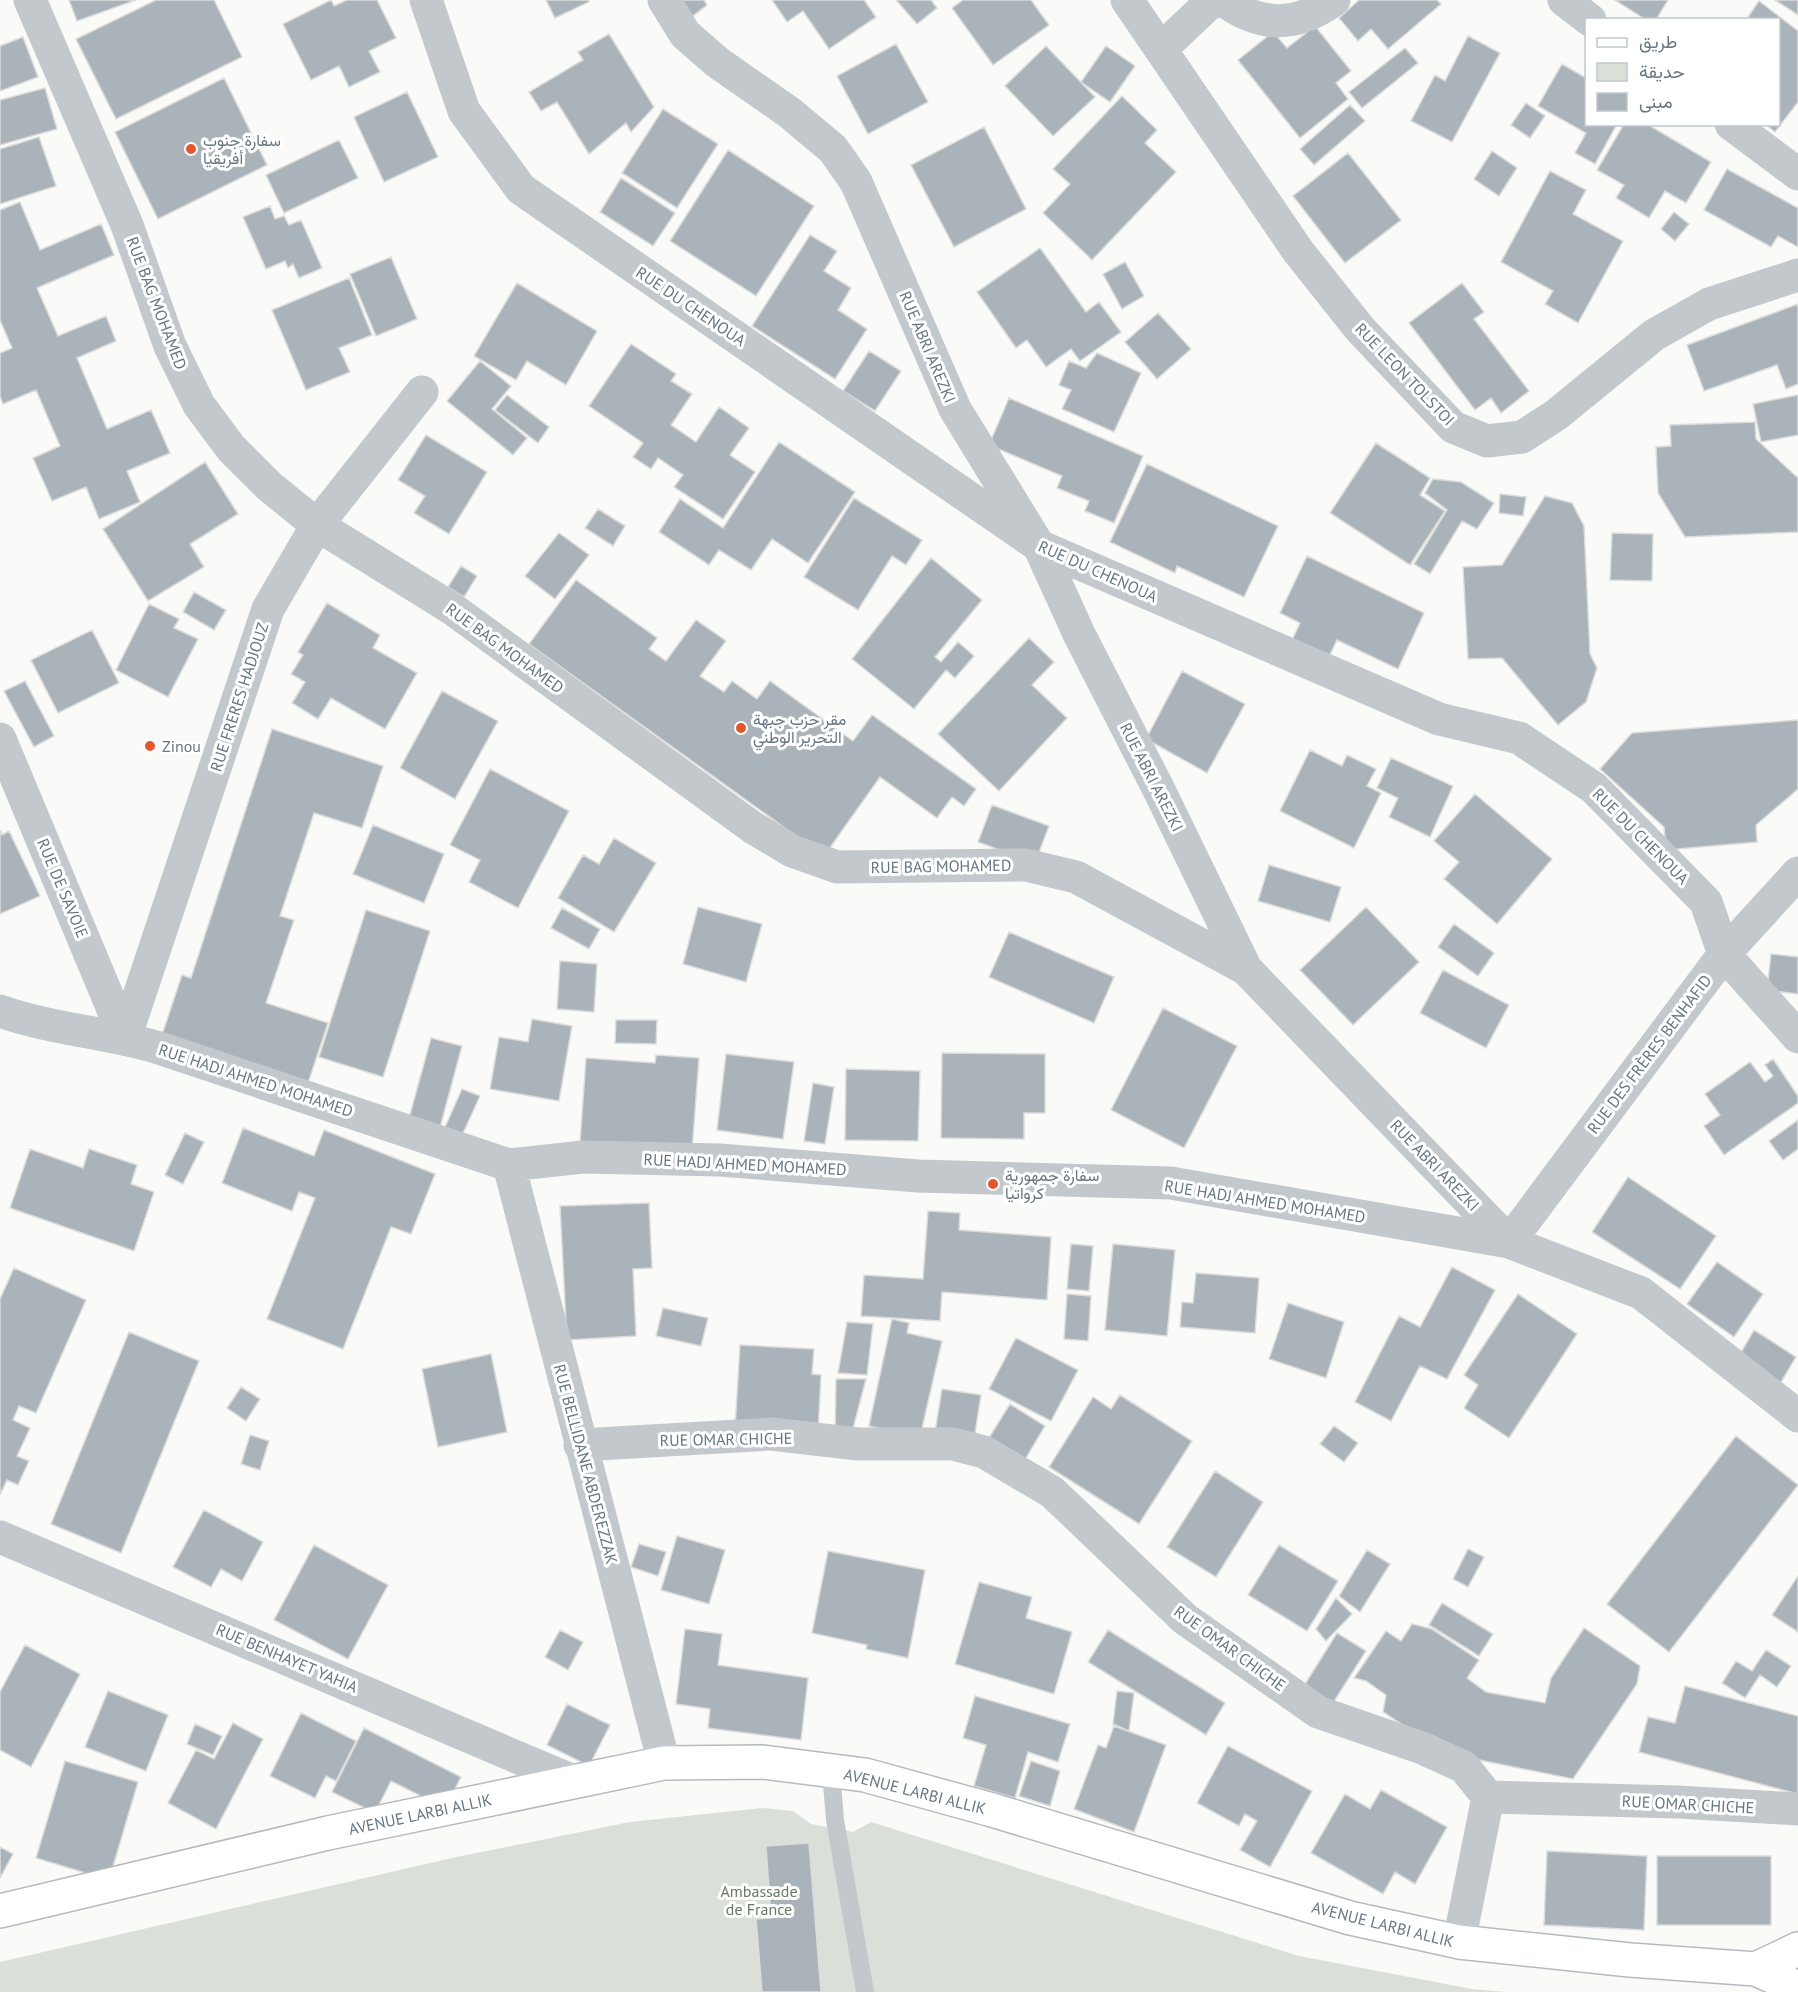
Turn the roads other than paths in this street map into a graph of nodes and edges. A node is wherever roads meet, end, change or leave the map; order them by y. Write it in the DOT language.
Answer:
graph roads {
  1 [pos="30,0"];
  2 [pos="426,0"];
  3 [pos="664,0"];
  4 [pos="1127,0"];
  5 [pos="1213,0"];
  6 [pos="1223,0"];
  7 [pos="1334,0"];
  8 [pos="1564,0"];
  9 [pos="1587,18"];
  10 [pos="1161,49"];
  11 [pos="1734,126"];
  12 [pos="1798,174"];
  13 [pos="1798,275"];
  14 [pos="422,392"];
  15 [pos="317,525"];
  16 [pos="1039,546"];
  17 [pos="0,739"];
  18 [pos="1798,873"];
  19 [pos="1724,954"];
  20 [pos="1246,969"];
  21 [pos="0,1011"];
  22 [pos="1798,1037"];
  23 [pos="125,1038"];
  24 [pos="509,1165"];
  25 [pos="1509,1242"];
  26 [pos="1798,1416"];
  27 [pos="580,1445"];
  28 [pos="0,1537"];
  29 [pos="664,1763"];
  30 [pos="831,1771"];
  31 [pos="573,1781"];
  32 [pos="1488,1797"];
  33 [pos="1798,1809"];
  34 [pos="0,1911"];
  35 [pos="1459,1942"];
  36 [pos="1798,1949"];
  37 [pos="1756,1969"];
  38 [pos="1798,1988"];
  39 [pos="865,1992"];
  1 -- 15 [label="street, RUE BAG MOHAMED"];
  2 -- 16 [label="street, RUE DU CHENOUA"];
  3 -- 16 [label="street, RUE ABRI AREZKI"];
  4 -- 10 [label="street, RUE LEON TOLSTOI"];
  5 -- 10 [label="street"];
  6 -- 7 [label="street"];
  8 -- 9 [label="street"];
  10 -- 13 [label="street, RUE LEON TOLSTOI"];
  11 -- 12 [label="street"];
  14 -- 15 [label="street, RUE FRERES HADJOUZ"];
  15 -- 20 [label="street, RUE BAG MOHAMED"];
  15 -- 23 [label="street, RUE FRERES HADJOUZ"];
  16 -- 19 [label="street, RUE DU CHENOUA"];
  16 -- 20 [label="street, RUE ABRI AREZKI"];
  17 -- 23 [label="street, RUE DE SAVOIE"];
  18 -- 19 [label="street, RUE DES FRÈRES BENHAFID"];
  19 -- 22 [label="street, RUE DU CHENOUA"];
  19 -- 25 [label="street, RUE DES FRÈRES BENHAFID"];
  20 -- 25 [label="street, RUE ABRI AREZKI"];
  21 -- 23 [label="street, RUE HADJ AHMED MOHAMED"];
  23 -- 24 [label="street, RUE HADJ AHMED MOHAMED"];
  24 -- 25 [label="street, RUE HADJ AHMED MOHAMED"];
  24 -- 27 [label="street, RUE BELLIDANE ABDEREZZAK"];
  25 -- 26 [label="street, RUE ABRI AREZKI"];
  27 -- 29 [label="street, RUE BELLIDANE ABDEREZZAK"];
  27 -- 32 [label="street, RUE OMAR CHICHE"];
  28 -- 31 [label="street, RUE BENHAYET YAHIA"];
  29 -- 30 [label="main road, AVENUE LARBI ALLIK"];
  29 -- 31 [label="main road, AVENUE LARBI ALLIK"];
  30 -- 35 [label="main road, AVENUE LARBI ALLIK"];
  30 -- 39 [label="lane"];
  31 -- 34 [label="main road, AVENUE LARBI ALLIK"];
  32 -- 33 [label="street, RUE OMAR CHICHE"];
  32 -- 35 [label="street"];
  35 -- 37 [label="main road, AVENUE LARBI ALLIK"];
  36 -- 37 [label="main road, AVENUE LARBI ALLIK"];
  37 -- 38 [label="main road, AVENUE LARBI ALLIK"];
}
